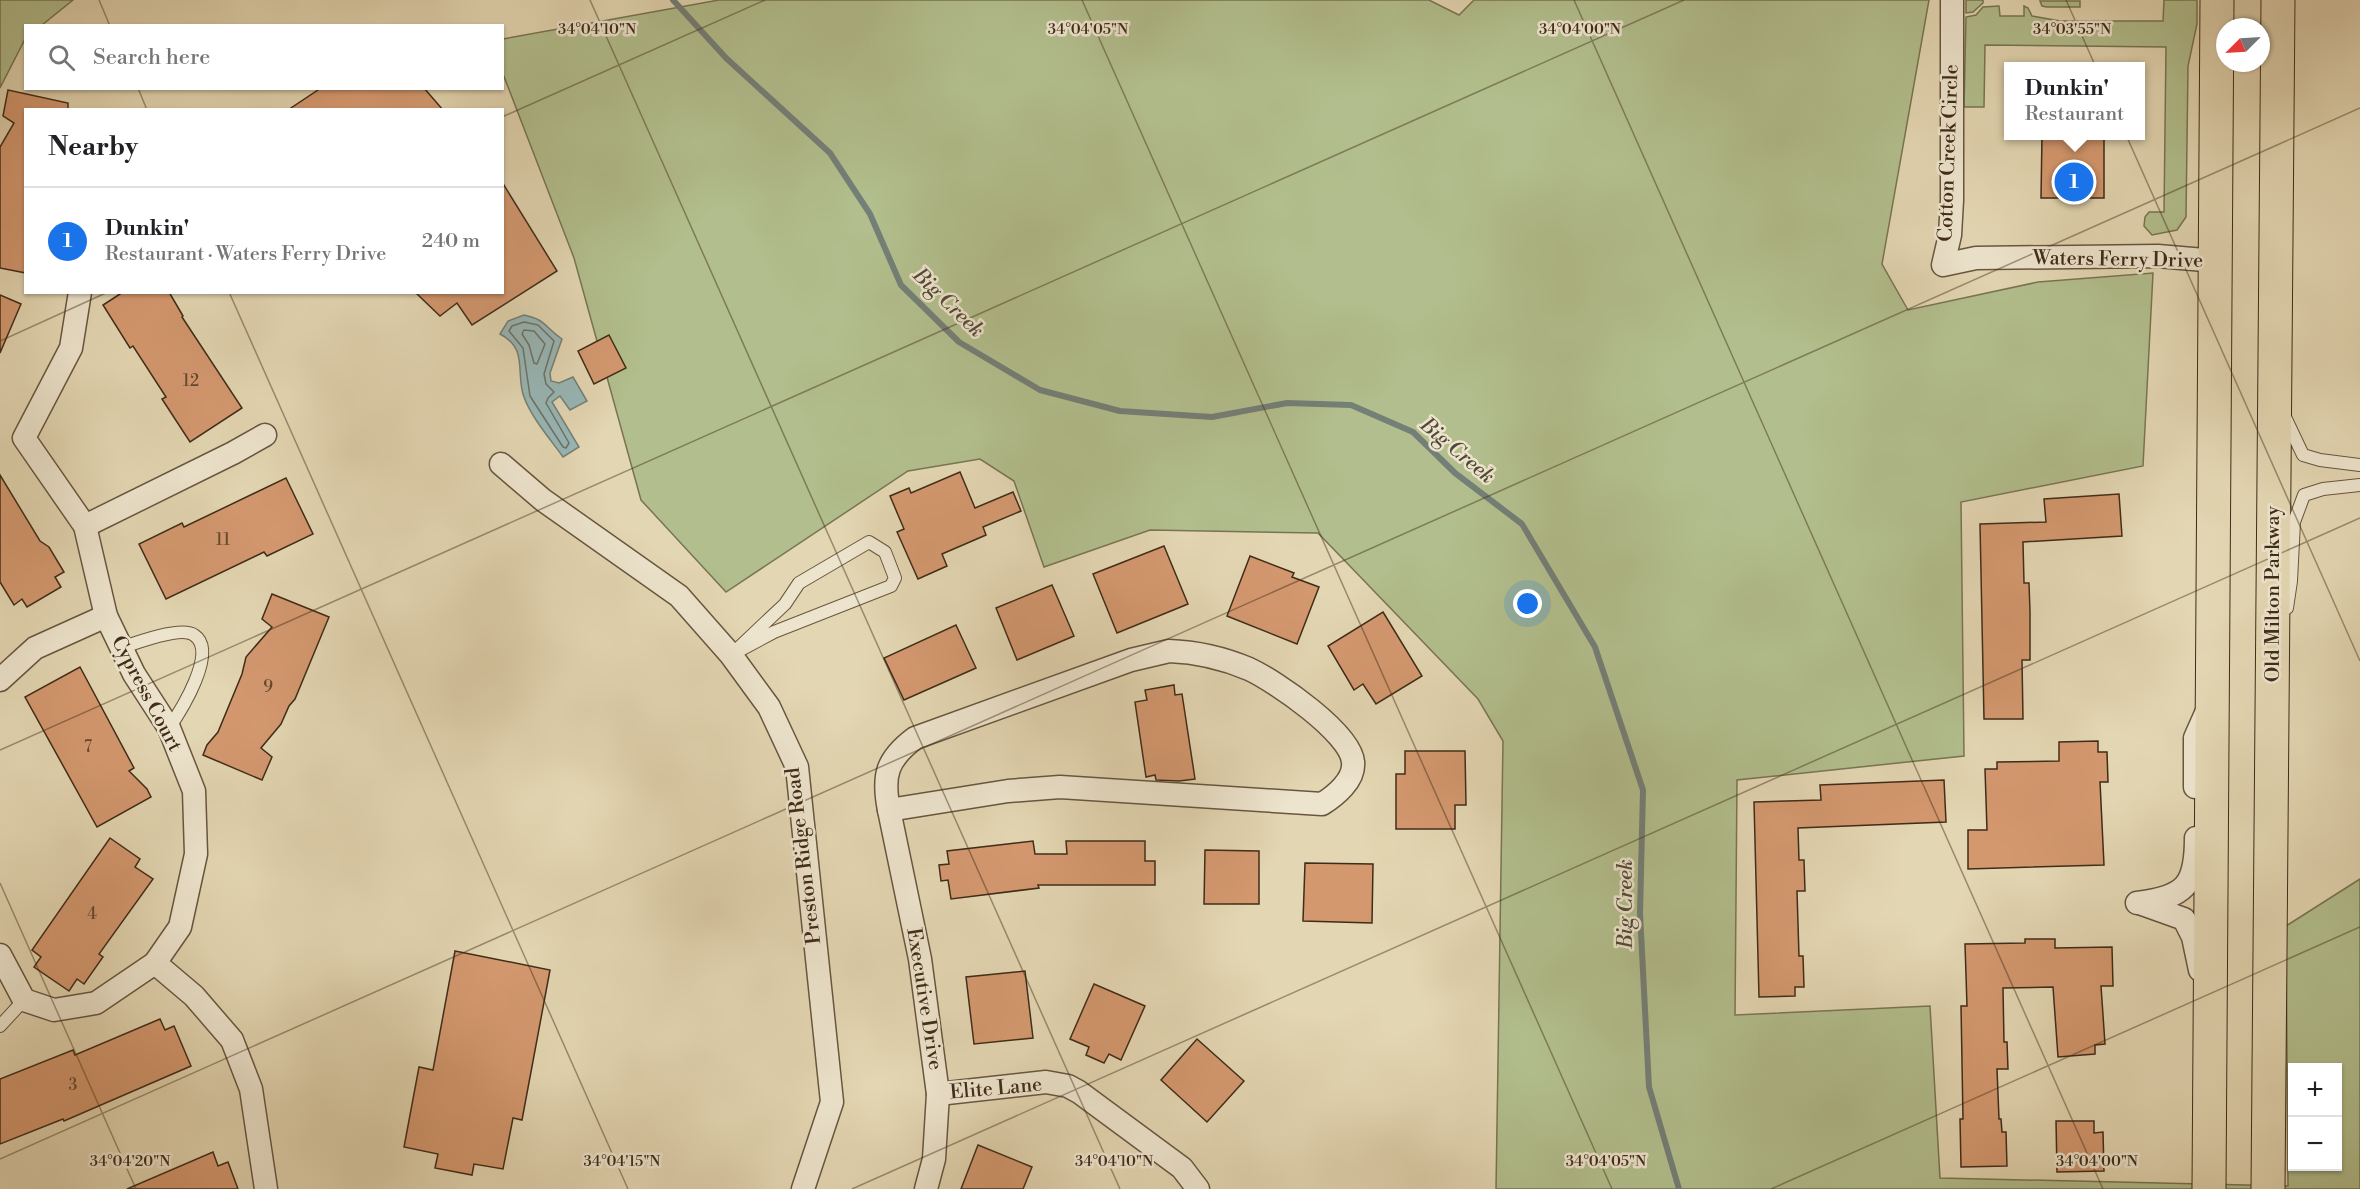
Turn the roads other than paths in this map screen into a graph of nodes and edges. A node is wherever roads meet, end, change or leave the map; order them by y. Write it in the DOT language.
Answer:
graph roads {
  1 [pos="1952,0"];
  2 [pos="2217,0"];
  3 [pos="2278,0"];
  4 [pos="2020,259"];
  5 [pos="2216,261"];
  6 [pos="80,294"];
  7 [pos="2275,357"];
  8 [pos="265,435"];
  9 [pos="501,464"];
  10 [pos="2360,465"];
  11 [pos="2360,485"];
  12 [pos="84,526"];
  13 [pos="106,616"];
  14 [pos="121,648"];
  15 [pos="731,655"];
  16 [pos="0,680"];
  17 [pos="2213,696"];
  18 [pos="2272,698"];
  19 [pos="169,728"];
  20 [pos="889,810"];
  21 [pos="0,955"];
  22 [pos="155,963"];
  23 [pos="24,1000"];
  24 [pos="2211,1016"];
  25 [pos="0,1026"];
  26 [pos="938,1094"];
  27 [pos="266,1189"];
  28 [pos="802,1189"];
  29 [pos="926,1189"];
  30 [pos="1198,1189"];
  31 [pos="2209,1189"];
  32 [pos="2268,1189"];
  1 -- 4 [label="street, Cotton Creek Circle"];
  2 -- 5 [label="highway"];
  3 -- 7 [label="highway, Old Milton Parkway"];
  4 -- 5 [label="street, Waters Ferry Drive"];
  5 -- 17 [label="highway"];
  6 -- 12 [label="street, Cypress Court"];
  7 -- 10 [label="lane"];
  7 -- 18 [label="highway, Old Milton Parkway"];
  8 -- 12 [label="street"];
  9 -- 15 [label="street, Preston Ridge Road"];
  11 -- 18 [label="lane"];
  12 -- 13 [label="street, Cypress Court"];
  13 -- 14 [label="street, Cypress Court"];
  13 -- 16 [label="street"];
  14 -- 19 [label="street, Cypress Court"];
  14 -- 19 [label="lane"];
  15 -- 15 [label="lane"];
  15 -- 28 [label="street, Preston Ridge Road"];
  17 -- 24 [label="highway"];
  17 -- 24 [label="street"];
  18 -- 32 [label="highway, Old Milton Parkway"];
  19 -- 22 [label="street, Cypress Court"];
  20 -- 20 [label="street, Executive Drive"];
  20 -- 26 [label="street, Executive Drive"];
  21 -- 23 [label="street"];
  22 -- 23 [label="street"];
  22 -- 27 [label="street"];
  23 -- 25 [label="lane"];
  24 -- 31 [label="highway"];
  26 -- 29 [label="street, Executive Drive"];
  26 -- 30 [label="street, Elite Lane"];
}
